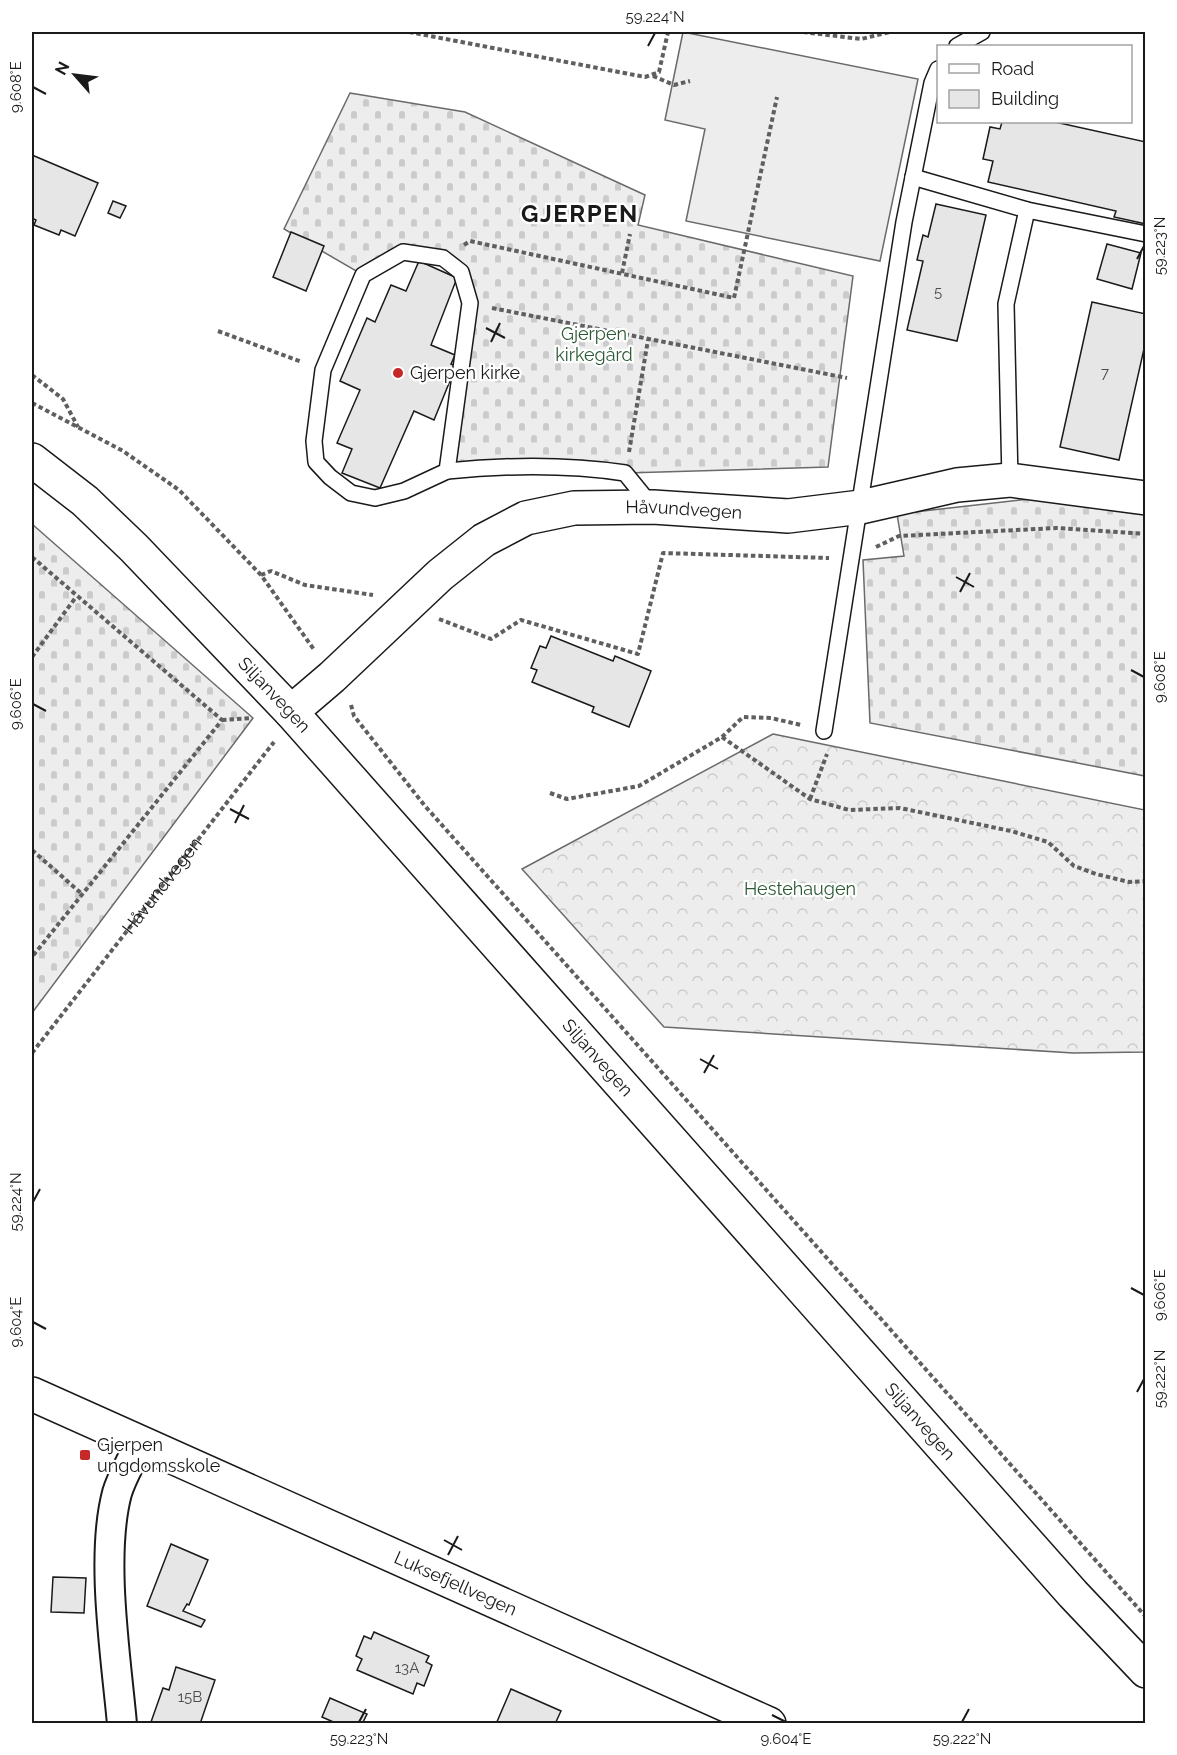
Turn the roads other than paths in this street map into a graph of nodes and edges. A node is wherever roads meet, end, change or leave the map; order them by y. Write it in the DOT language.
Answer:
graph roads {
  1 [pos="982,32"];
  2 [pos="959,45"];
  3 [pos="937,74"];
  4 [pos="914,177"];
  5 [pos="1027,210"];
  6 [pos="1146,234"];
  7 [pos="32,460"];
  8 [pos="447,471"];
  9 [pos="1010,480"];
  10 [pos="1146,498"];
  11 [pos="653,507"];
  12 [pos="861,507"];
  13 [pos="291,712"];
  14 [pos="824,731"];
  15 [pos="32,1394"];
  16 [pos="140,1442"];
  17 [pos="1146,1671"];
  18 [pos="122,1724"];
  19 [pos="769,1724"];
  1 -- 2 [label="lane"];
  3 -- 4 [label="lane"];
  4 -- 5 [label="lane"];
  4 -- 12 [label="lane"];
  5 -- 6 [label="lane"];
  5 -- 9 [label="lane"];
  7 -- 13 [label="main road, Siljanvegen"];
  8 -- 8 [label="lane"];
  8 -- 11 [label="lane"];
  9 -- 10 [label="main road, Håvundvegen"];
  9 -- 12 [label="main road, Håvundvegen"];
  11 -- 12 [label="main road, Håvundvegen"];
  11 -- 13 [label="main road, Håvundvegen"];
  12 -- 14 [label="lane"];
  13 -- 17 [label="main road, Siljanvegen"];
  15 -- 16 [label="main road, Luksefjellvegen"];
  16 -- 18 [label="street"];
  16 -- 19 [label="main road, Luksefjellvegen"];
}
